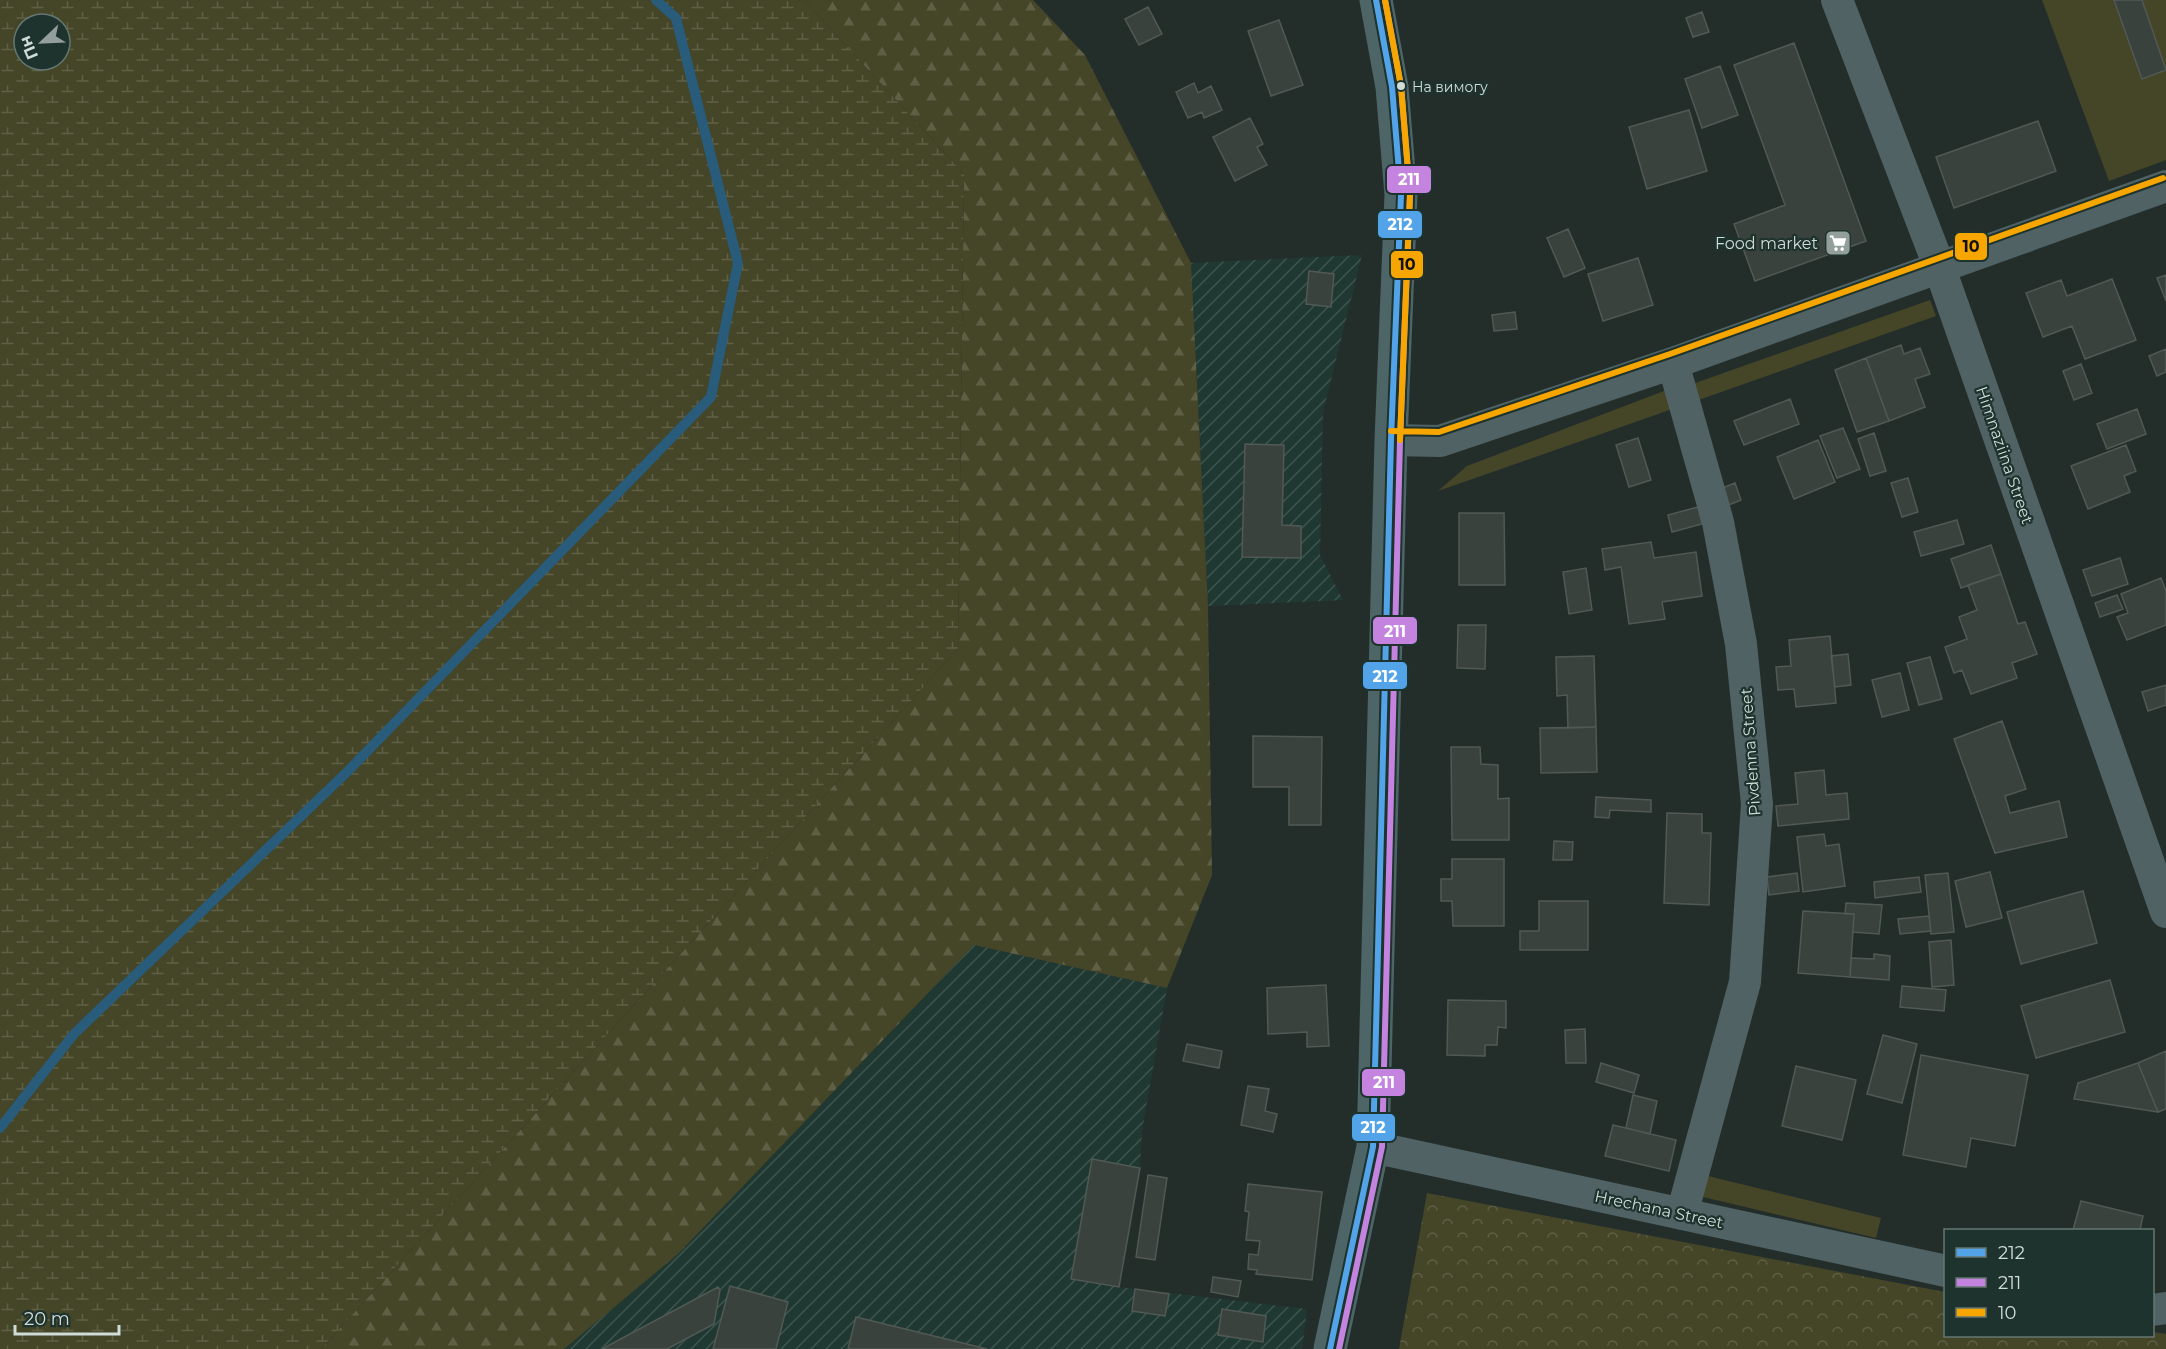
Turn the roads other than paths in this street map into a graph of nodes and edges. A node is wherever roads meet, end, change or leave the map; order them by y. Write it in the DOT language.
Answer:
graph roads {
  1 [pos="1376,0"];
  2 [pos="1837,0"];
  3 [pos="2166,186"];
  4 [pos="1939,266"];
  5 [pos="1673,363"];
  6 [pos="1391,440"];
  7 [pos="2166,912"];
  8 [pos="1372,1147"];
  9 [pos="1682,1214"];
  10 [pos="1944,1271"];
  11 [pos="1330,1349"];
  1 -- 6 [label="street"];
  2 -- 4 [label="street, Himnaziina Street"];
  3 -- 4 [label="street"];
  4 -- 5 [label="street"];
  4 -- 7 [label="street, Himnaziina Street"];
  5 -- 6 [label="street"];
  5 -- 9 [label="street, Pivdenna Street"];
  6 -- 8 [label="street"];
  8 -- 9 [label="street, Hrechana Street"];
  8 -- 11 [label="street"];
  9 -- 10 [label="street, Hrechana Street"];
}
